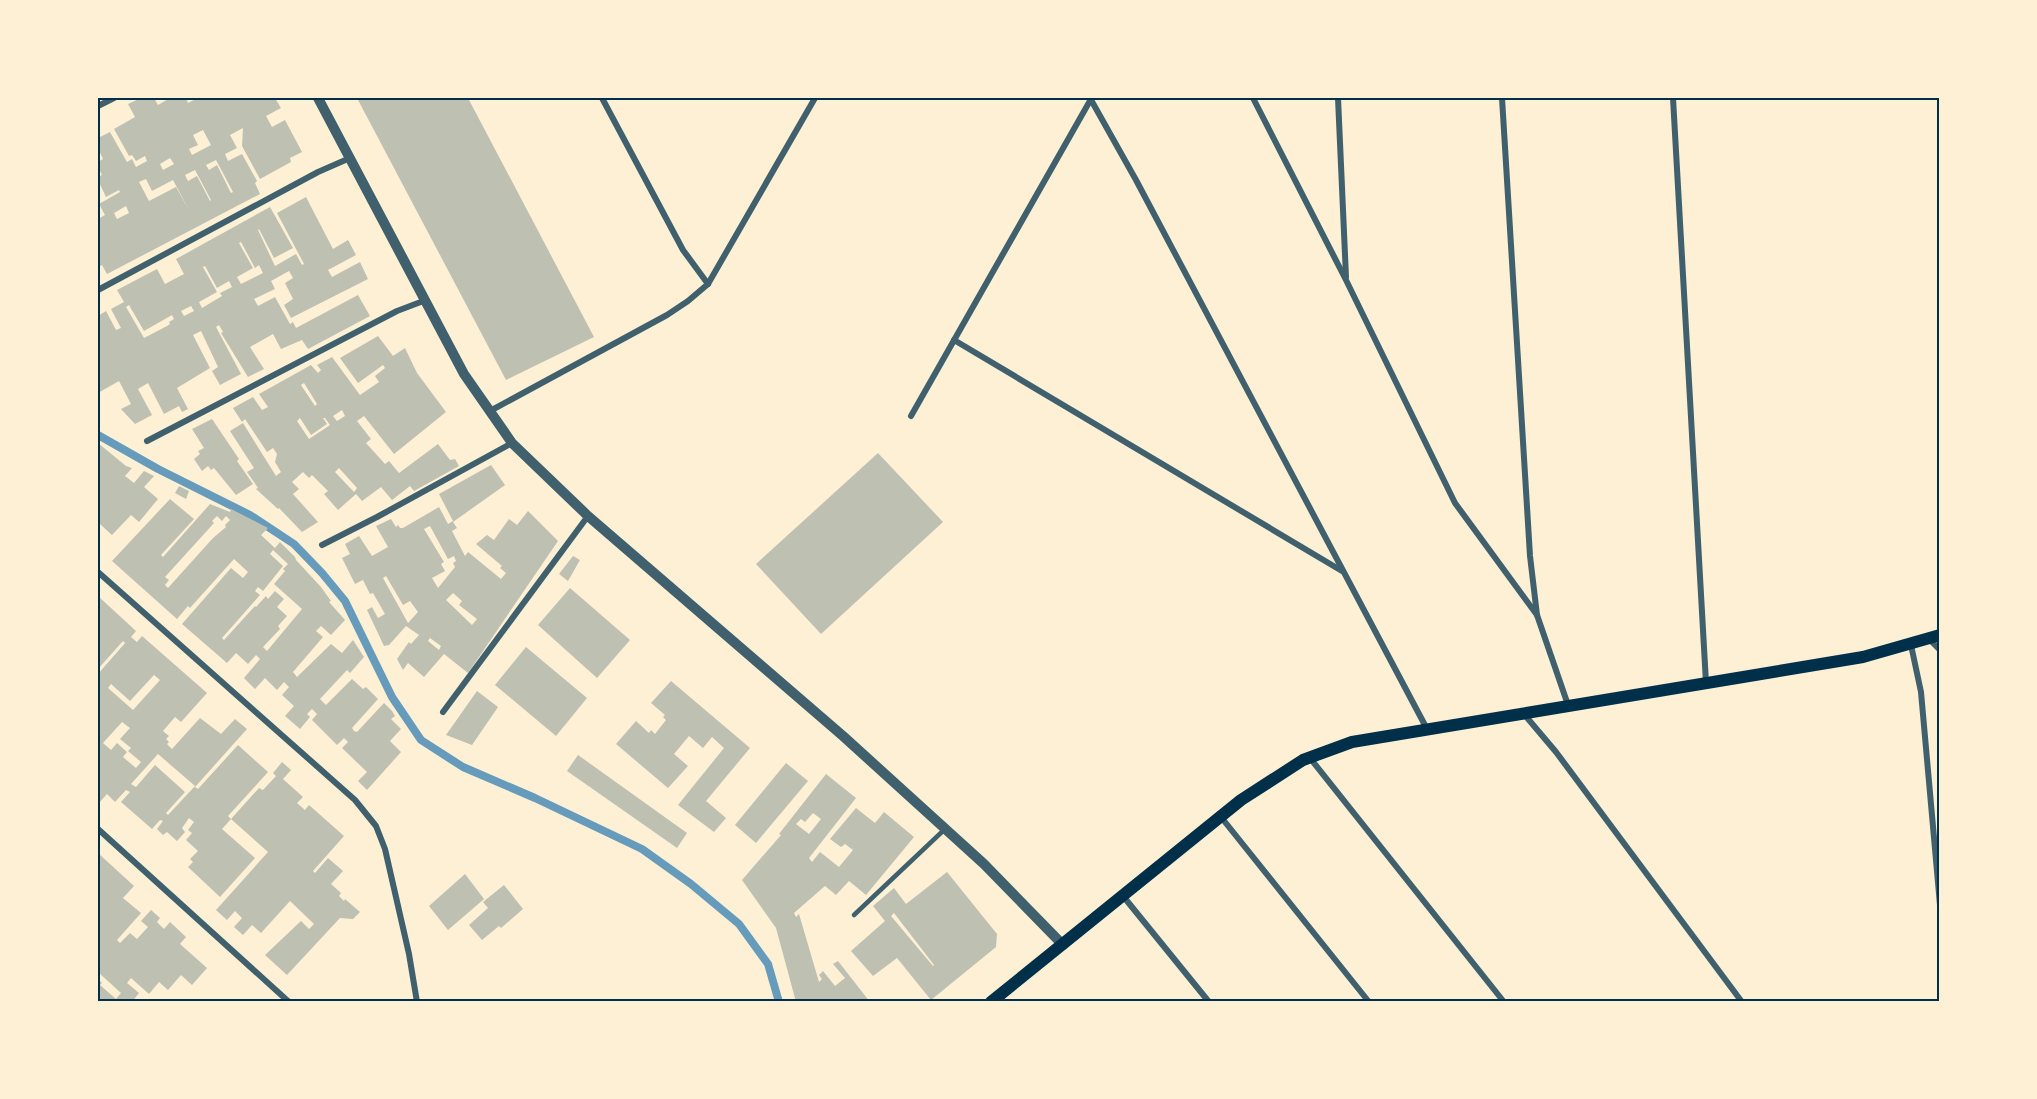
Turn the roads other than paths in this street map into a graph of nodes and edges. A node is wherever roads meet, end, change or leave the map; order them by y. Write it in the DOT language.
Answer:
graph roads {
  1 [pos="114,98"];
  2 [pos="318,98"];
  3 [pos="603,98"];
  4 [pos="815,98"];
  5 [pos="1090,98"];
  6 [pos="1253,98"];
  7 [pos="1338,98"];
  8 [pos="1502,98"];
  9 [pos="1673,98"];
  10 [pos="98,106"];
  11 [pos="350,158"];
  12 [pos="1346,280"];
  13 [pos="708,284"];
  14 [pos="98,290"];
  15 [pos="426,300"];
  16 [pos="954,340"];
  17 [pos="489,412"];
  18 [pos="911,416"];
  19 [pos="147,441"];
  20 [pos="512,443"];
  21 [pos="588,516"];
  22 [pos="322,544"];
  23 [pos="1343,571"];
  24 [pos="98,572"];
  25 [pos="1537,615"];
  26 [pos="1934,637"];
  27 [pos="1911,645"];
  28 [pos="1940,650"];
  29 [pos="1706,683"];
  30 [pos="1568,705"];
  31 [pos="443,712"];
  32 [pos="1523,712"];
  33 [pos="1428,729"];
  34 [pos="1310,758"];
  35 [pos="1221,817"];
  36 [pos="98,829"];
  37 [pos="945,829"];
  38 [pos="1124,896"];
  39 [pos="1940,905"];
  40 [pos="854,915"];
  41 [pos="1063,945"];
  42 [pos="289,1002"];
  43 [pos="417,1002"];
  44 [pos="991,1002"];
  45 [pos="1209,1002"];
  46 [pos="1369,1002"];
  47 [pos="1504,1002"];
  48 [pos="1742,1002"];
  1 -- 10 [label="street"];
  2 -- 11 [label="street"];
  3 -- 13 [label="street"];
  4 -- 13 [label="street"];
  5 -- 16 [label="street"];
  5 -- 23 [label="street"];
  6 -- 12 [label="street"];
  7 -- 12 [label="street"];
  8 -- 25 [label="street"];
  9 -- 29 [label="street"];
  11 -- 14 [label="street"];
  11 -- 15 [label="street"];
  12 -- 25 [label="street"];
  13 -- 17 [label="street"];
  15 -- 17 [label="street"];
  15 -- 19 [label="street"];
  16 -- 18 [label="street"];
  16 -- 23 [label="street"];
  17 -- 20 [label="street"];
  20 -- 21 [label="street"];
  20 -- 22 [label="street"];
  21 -- 31 [label="street"];
  21 -- 37 [label="street"];
  23 -- 33 [label="street"];
  24 -- 43 [label="street"];
  25 -- 30 [label="street"];
  26 -- 27 [label="main road"];
  26 -- 28 [label="street"];
  27 -- 29 [label="main road"];
  27 -- 39 [label="street"];
  29 -- 30 [label="main road"];
  30 -- 32 [label="main road"];
  32 -- 33 [label="main road"];
  32 -- 48 [label="street"];
  33 -- 34 [label="main road"];
  34 -- 35 [label="main road"];
  34 -- 47 [label="street"];
  35 -- 38 [label="main road"];
  35 -- 46 [label="street"];
  36 -- 42 [label="street"];
  37 -- 40 [label="lane"];
  37 -- 41 [label="street"];
  38 -- 41 [label="main road"];
  38 -- 45 [label="street"];
  41 -- 44 [label="main road"];
}
